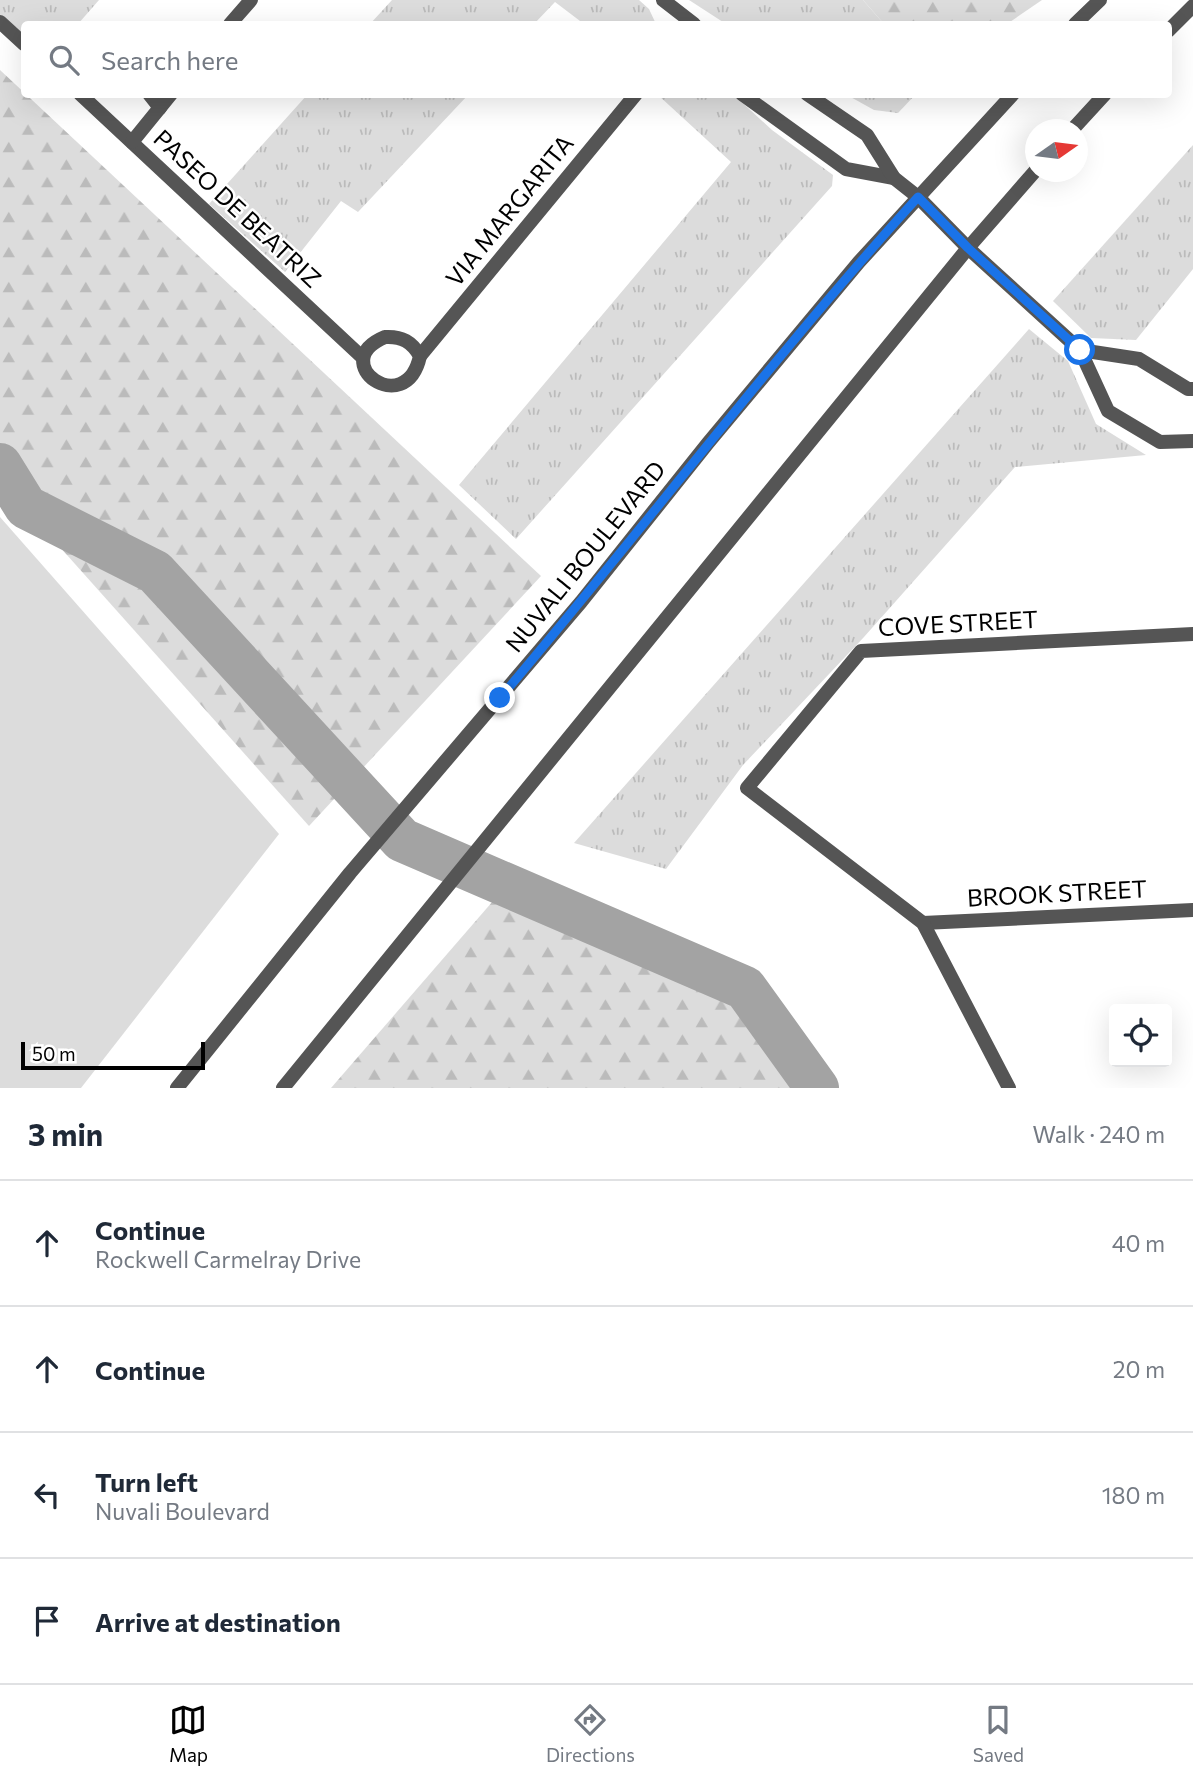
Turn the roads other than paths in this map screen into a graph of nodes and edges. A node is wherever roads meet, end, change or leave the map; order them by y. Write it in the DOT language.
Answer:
graph roads {
  1 [pos="251,0"];
  2 [pos="663,0"];
  3 [pos="1100,0"];
  4 [pos="1193,6"];
  5 [pos="233,21"];
  6 [pos="687,21"];
  7 [pos="1078,21"];
  8 [pos="0,22"];
  9 [pos="1172,27"];
  10 [pos="21,41"];
  11 [pos="84,98"];
  12 [pos="100,98"];
  13 [pos="152,98"];
  14 [pos="168,98"];
  15 [pos="633,98"];
  16 [pos="748,98"];
  17 [pos="813,98"];
  18 [pos="1009,98"];
  19 [pos="1100,98"];
  20 [pos="94,107"];
  21 [pos="160,108"];
  22 [pos="1082,119"];
  23 [pos="132,142"];
  24 [pos="894,178"];
  25 [pos="1025,182"];
  26 [pos="918,197"];
  27 [pos="968,248"];
  28 [pos="1080,350"];
  29 [pos="420,356"];
  30 [pos="363,358"];
  31 [pos="1193,389"];
  32 [pos="1193,441"];
  33 [pos="1193,634"];
  34 [pos="1193,910"];
  35 [pos="923,923"];
  36 [pos="177,1088"];
  37 [pos="283,1088"];
  38 [pos="1009,1088"];
  1 -- 5 [label="street"];
  2 -- 6 [label="street"];
  3 -- 7 [label="street"];
  4 -- 9 [label="street"];
  8 -- 10 [label="street"];
  11 -- 20 [label="street, PASEO DE BEATRIZ"];
  12 -- 20 [label="street"];
  13 -- 21 [label="street"];
  14 -- 21 [label="street"];
  15 -- 29 [label="street, VIA MARGARITA"];
  16 -- 24 [label="street"];
  17 -- 24 [label="street"];
  18 -- 26 [label="street, NUVALI BOULEVARD"];
  19 -- 22 [label="street"];
  20 -- 23 [label="street, PASEO DE BEATRIZ"];
  21 -- 23 [label="street"];
  23 -- 30 [label="street, PASEO DE BEATRIZ"];
  24 -- 26 [label="street"];
  25 -- 27 [label="street"];
  26 -- 27 [label="street"];
  26 -- 36 [label="street, NUVALI BOULEVARD"];
  27 -- 28 [label="street"];
  27 -- 37 [label="street"];
  28 -- 31 [label="street"];
  28 -- 32 [label="street"];
  29 -- 30 [label="street"];
  29 -- 30 [label="street"];
  33 -- 35 [label="street, COVE STREET"];
  34 -- 35 [label="street, BROOK STREET"];
  35 -- 38 [label="street"];
}
